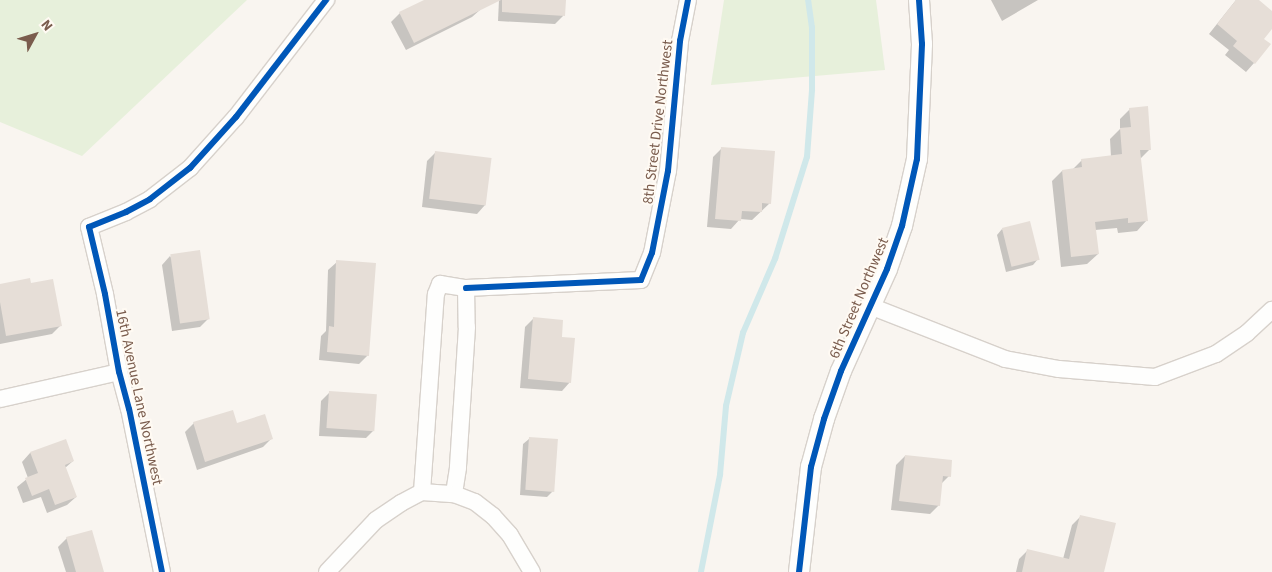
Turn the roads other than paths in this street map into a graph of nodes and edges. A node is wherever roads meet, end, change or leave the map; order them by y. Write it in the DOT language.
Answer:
graph roads {
  1 [pos="326,0"];
  2 [pos="688,0"];
  3 [pos="919,0"];
  4 [pos="466,288"];
  5 [pos="870,306"];
  6 [pos="1272,310"];
  7 [pos="119,372"];
  8 [pos="0,399"];
  9 [pos="422,492"];
  10 [pos="454,494"];
  11 [pos="162,572"];
  12 [pos="326,572"];
  13 [pos="532,572"];
  14 [pos="799,572"];
  1 -- 7 [label="street, 16th Avenue Lane Northwest"];
  2 -- 4 [label="street, 8th Street Drive Northwest"];
  3 -- 5 [label="street, 6th Street Northwest"];
  4 -- 9 [label="street"];
  4 -- 10 [label="street"];
  5 -- 6 [label="street"];
  5 -- 14 [label="street, 6th Street Northwest"];
  7 -- 8 [label="street"];
  7 -- 11 [label="street, 16th Avenue Lane Northwest"];
  9 -- 10 [label="street"];
  9 -- 12 [label="street"];
  10 -- 13 [label="street"];
}
